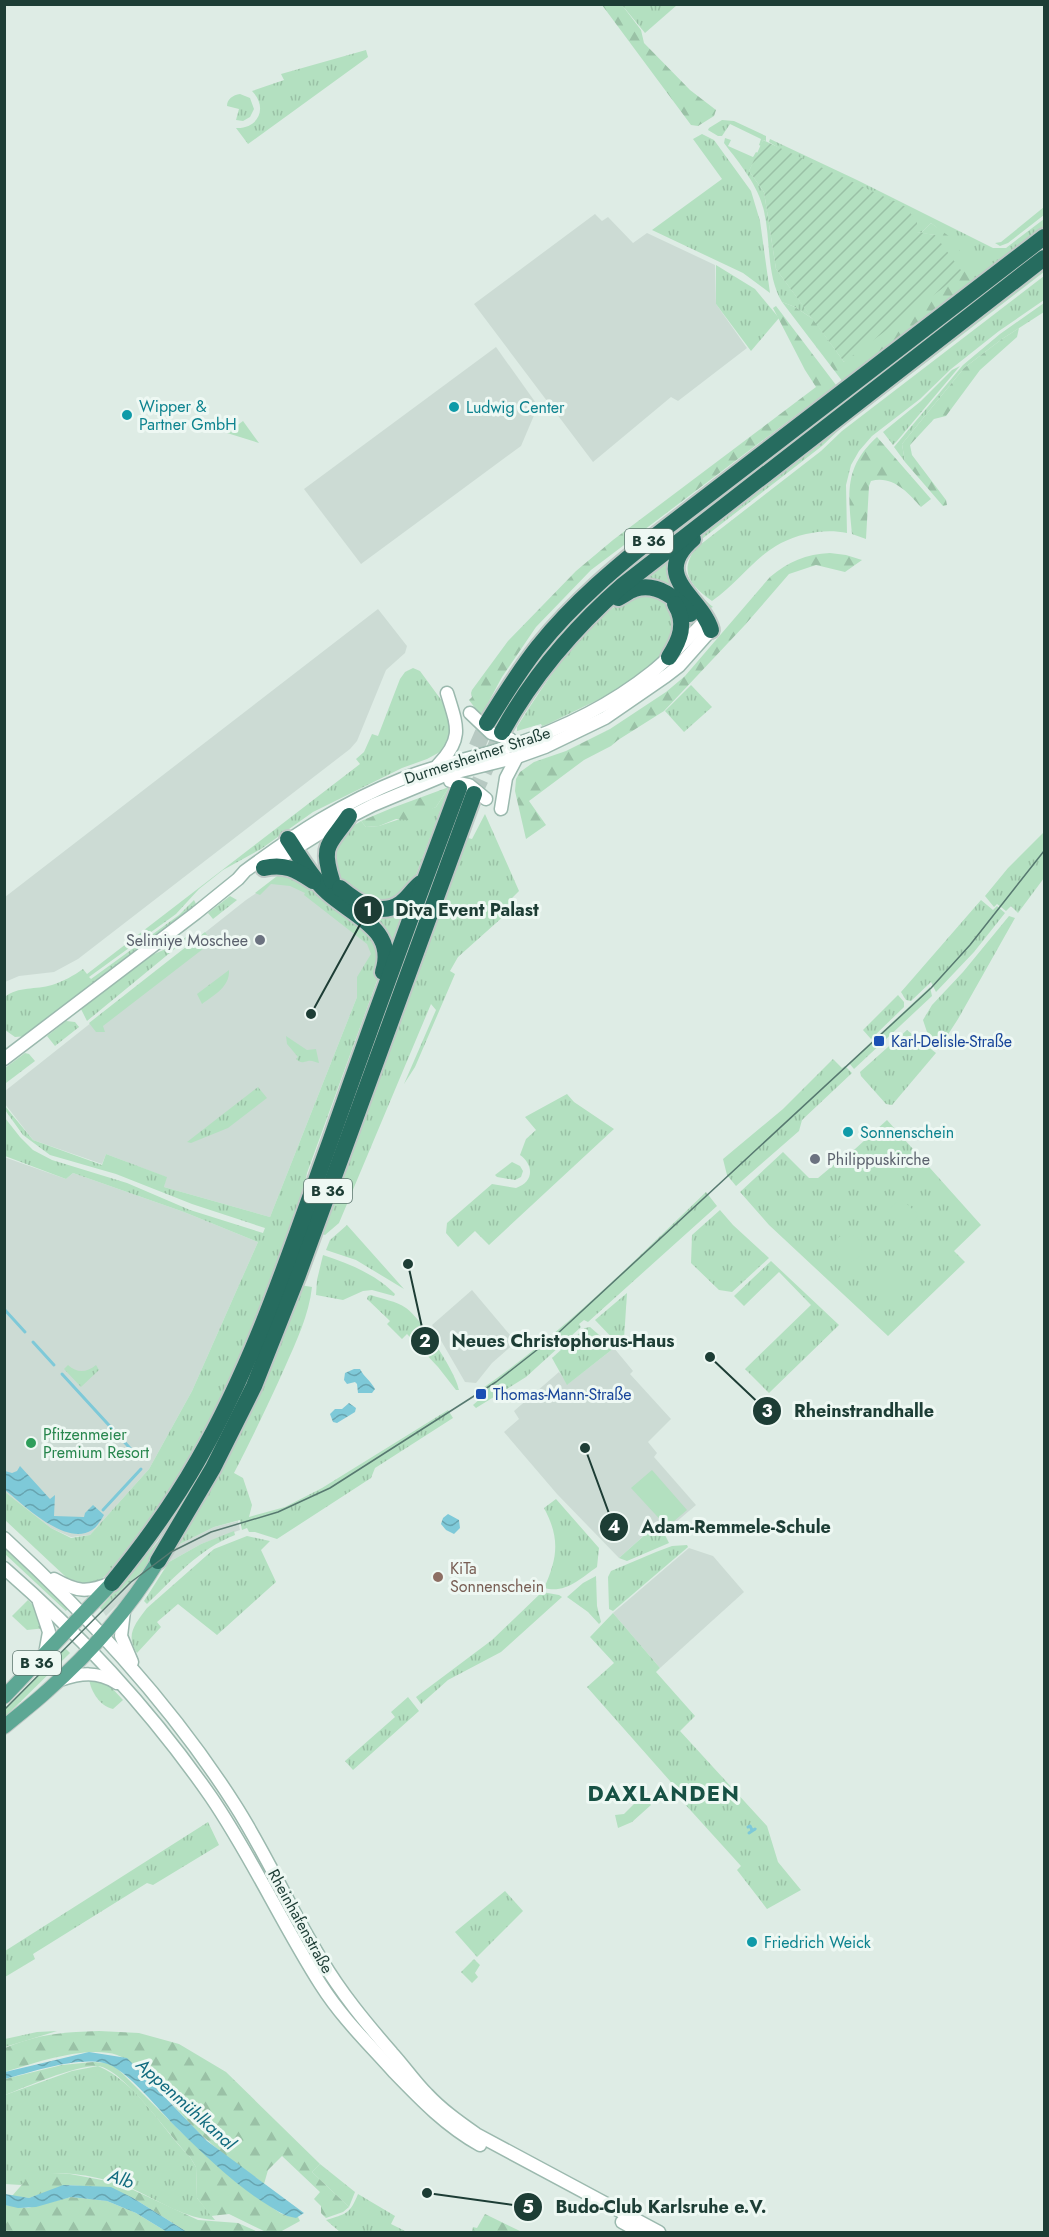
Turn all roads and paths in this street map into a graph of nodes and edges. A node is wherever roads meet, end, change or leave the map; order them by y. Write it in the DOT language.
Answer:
graph roads {
  1 [pos="1044,237"];
  2 [pos="1044,258"];
  3 [pos="738,494"];
  4 [pos="672,597"];
  5 [pos="603,603"];
  6 [pos="706,625"];
  7 [pos="669,657"];
  8 [pos="447,693"];
  9 [pos="470,713"];
  10 [pos="487,723"];
  11 [pos="502,732"];
  12 [pos="527,740"];
  13 [pos="517,757"];
  14 [pos="482,760"];
  15 [pos="438,766"];
  16 [pos="434,780"];
  17 [pos="473,794"];
  18 [pos="501,809"];
  19 [pos="349,816"];
  20 [pos="296,841"];
  21 [pos="264,868"];
  22 [pos="238,879"];
  23 [pos="425,880"];
  24 [pos="329,886"];
  25 [pos="366,1041"];
  26 [pos="4,1059"];
  27 [pos="4,1538"];
  28 [pos="158,1561"];
  29 [pos="4,1568"];
  30 [pos="42,1573"];
  31 [pos="112,1582"];
  32 [pos="38,1598"];
  33 [pos="124,1611"];
  34 [pos="83,1614"];
  35 [pos="70,1629"];
  36 [pos="103,1636"];
  37 [pos="90,1650"];
  38 [pos="44,1656"];
  39 [pos="136,1674"];
  40 [pos="58,1681"];
  41 [pos="125,1688"];
  42 [pos="4,1697"];
  43 [pos="4,1727"];
  44 [pos="640,2232"];
  45 [pos="659,2232"];
  1 -- 10 [label="highway, B 36"];
  2 -- 3 [label="highway, B 36"];
  3 -- 5 [label="highway, B 36"];
  3 -- 6 [label="highway"];
  4 -- 5 [label="highway"];
  4 -- 6 [label="highway"];
  4 -- 7 [label="highway"];
  5 -- 11 [label="highway, B 36"];
  6 -- 7 [label="main road, Durmersheimer Straße"];
  6 -- 13 [label="main road, Durmersheimer Straße"];
  7 -- 12 [label="main road, Durmersheimer Straße"];
  8 -- 15 [label="main road"];
  9 -- 12 [label="main road"];
  12 -- 14 [label="main road, Durmersheimer Straße"];
  13 -- 14 [label="main road, Durmersheimer Straße"];
  13 -- 18 [label="main road"];
  14 -- 15 [label="main road, Durmersheimer Straße"];
  14 -- 16 [label="main road, Durmersheimer Straße"];
  15 -- 20 [label="main road, Durmersheimer Straße"];
  16 -- 17 [label="main road"];
  16 -- 19 [label="main road, Durmersheimer Straße"];
  17 -- 23 [label="highway, B 36"];
  17 -- 28 [label="highway, B 36"];
  19 -- 20 [label="main road, Durmersheimer Straße"];
  19 -- 24 [label="highway"];
  20 -- 21 [label="main road, Durmersheimer Straße"];
  20 -- 22 [label="main road, Durmersheimer Straße"];
  20 -- 24 [label="highway"];
  21 -- 22 [label="main road, Durmersheimer Straße"];
  21 -- 24 [label="highway"];
  22 -- 26 [label="main road, Durmersheimer Straße"];
  23 -- 24 [label="highway"];
  23 -- 25 [label="highway, B 36"];
  24 -- 25 [label="highway"];
  25 -- 31 [label="highway, B 36"];
  27 -- 30 [label="main road, Rheinhafenstraße"];
  28 -- 33 [label="main road, B 36"];
  29 -- 32 [label="main road, Rheinhafenstraße"];
  30 -- 31 [label="main road"];
  30 -- 34 [label="main road, Rheinhafenstraße"];
  31 -- 34 [label="main road, B 36"];
  32 -- 35 [label="main road, Rheinhafenstraße"];
  32 -- 38 [label="main road"];
  33 -- 36 [label="main road, B 36"];
  33 -- 39 [label="main road"];
  34 -- 35 [label="main road, B 36"];
  34 -- 36 [label="main road, Rheinhafenstraße"];
  35 -- 37 [label="main road, Rheinhafenstraße"];
  35 -- 38 [label="main road, B 36"];
  36 -- 37 [label="main road, B 36"];
  36 -- 39 [label="main road, Rheinhafenstraße"];
  37 -- 40 [label="main road, B 36"];
  37 -- 41 [label="main road, Rheinhafenstraße"];
  38 -- 42 [label="main road, B 36"];
  39 -- 45 [label="main road, Rheinhafenstraße"];
  40 -- 41 [label="main road"];
  40 -- 43 [label="main road, B 36"];
  41 -- 44 [label="main road, Rheinhafenstraße"];
}
